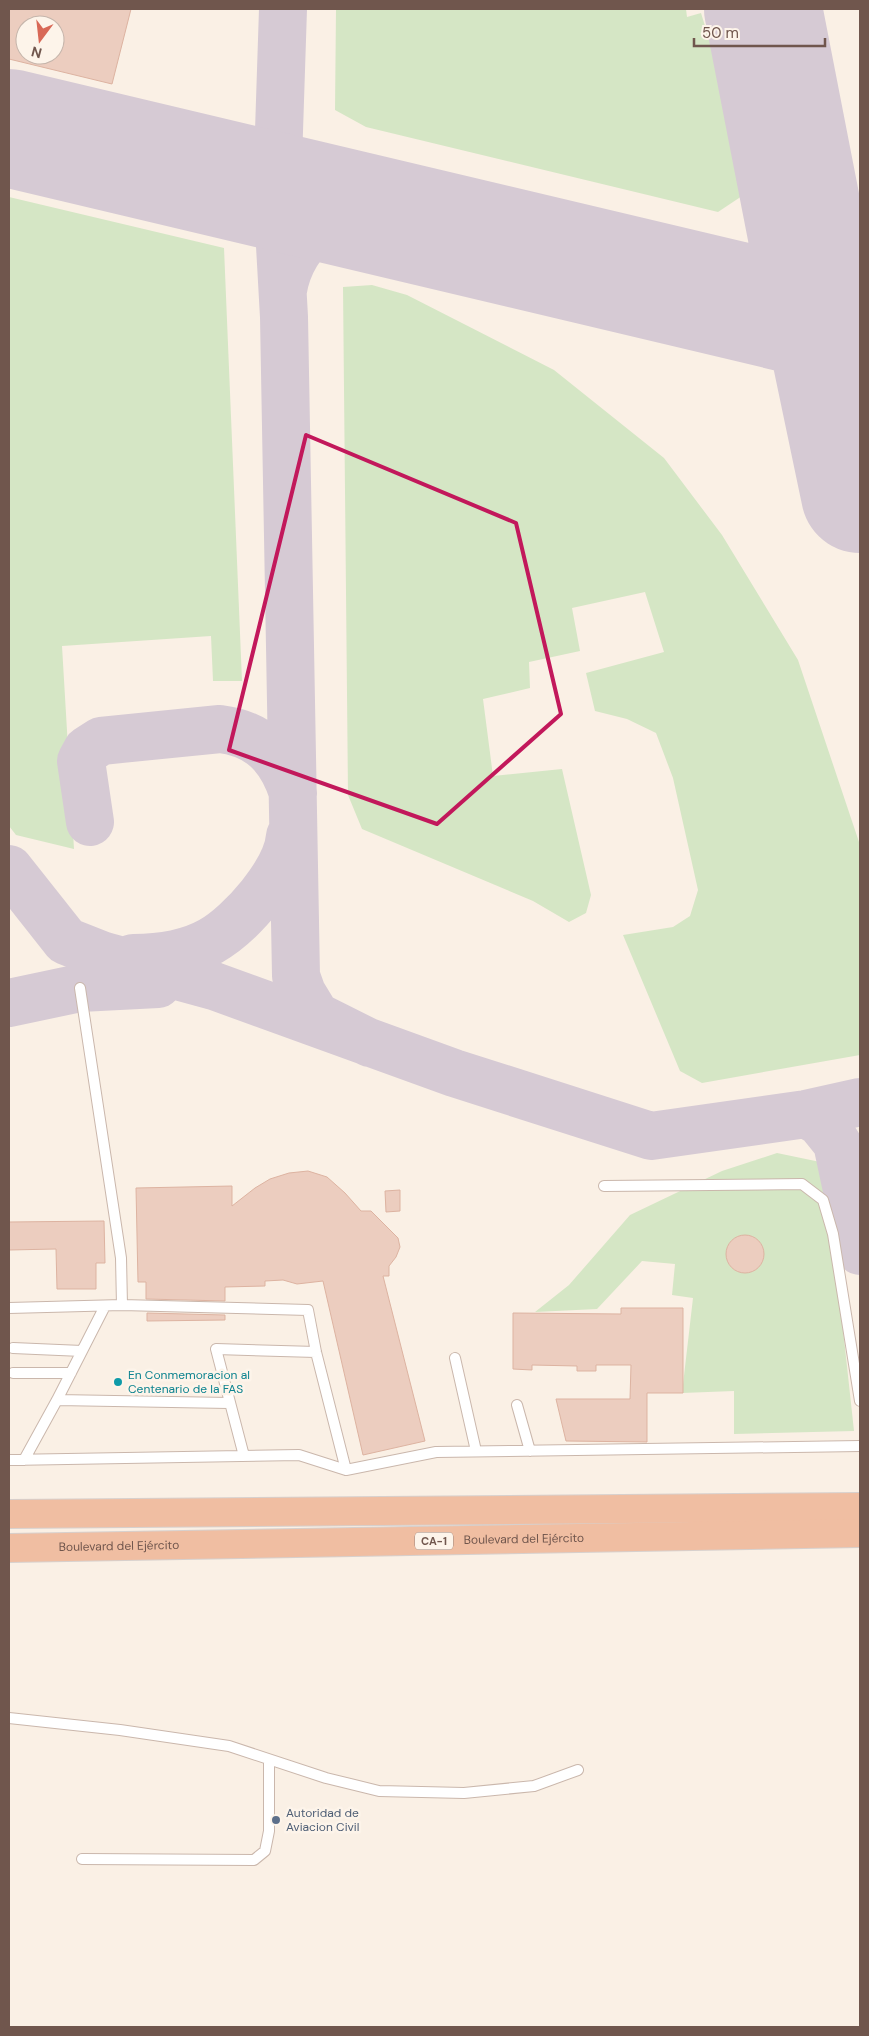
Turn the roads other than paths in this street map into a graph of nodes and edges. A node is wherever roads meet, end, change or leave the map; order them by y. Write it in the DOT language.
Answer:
graph roads {
  1 [pos="80,988"];
  2 [pos="604,1186"];
  3 [pos="122,1305"];
  4 [pos="105,1306"];
  5 [pos="9,1308"];
  6 [pos="12,1348"];
  7 [pos="82,1351"];
  8 [pos="316,1352"];
  9 [pos="455,1358"];
  10 [pos="13,1373"];
  11 [pos="71,1374"];
  12 [pos="57,1400"];
  13 [pos="860,1401"];
  14 [pos="229,1403"];
  15 [pos="517,1406"];
  16 [pos="860,1446"];
  17 [pos="476,1451"];
  18 [pos="530,1451"];
  19 [pos="244,1456"];
  20 [pos="9,1460"];
  21 [pos="24,1460"];
  22 [pos="346,1470"];
  23 [pos="860,1507"];
  24 [pos="9,1514"];
  25 [pos="860,1533"];
  26 [pos="9,1548"];
  27 [pos="9,1718"];
  28 [pos="269,1760"];
  29 [pos="578,1770"];
  30 [pos="82,1859"];
  1 -- 3 [label="lane"];
  2 -- 13 [label="lane"];
  3 -- 4 [label="lane"];
  3 -- 8 [label="lane"];
  4 -- 5 [label="lane"];
  4 -- 7 [label="lane"];
  6 -- 7 [label="lane"];
  7 -- 11 [label="lane"];
  8 -- 14 [label="lane"];
  8 -- 22 [label="lane"];
  9 -- 17 [label="lane"];
  10 -- 11 [label="lane"];
  11 -- 12 [label="lane"];
  12 -- 14 [label="lane"];
  12 -- 21 [label="lane"];
  14 -- 19 [label="lane"];
  15 -- 18 [label="lane"];
  16 -- 18 [label="lane"];
  17 -- 18 [label="lane"];
  17 -- 22 [label="lane"];
  19 -- 21 [label="lane"];
  19 -- 22 [label="lane"];
  20 -- 21 [label="lane"];
  23 -- 24 [label="highway"];
  25 -- 26 [label="highway, Boulevard del Ejército / CA-1"];
  27 -- 28 [label="lane"];
  28 -- 29 [label="lane"];
  28 -- 30 [label="lane"];
}
